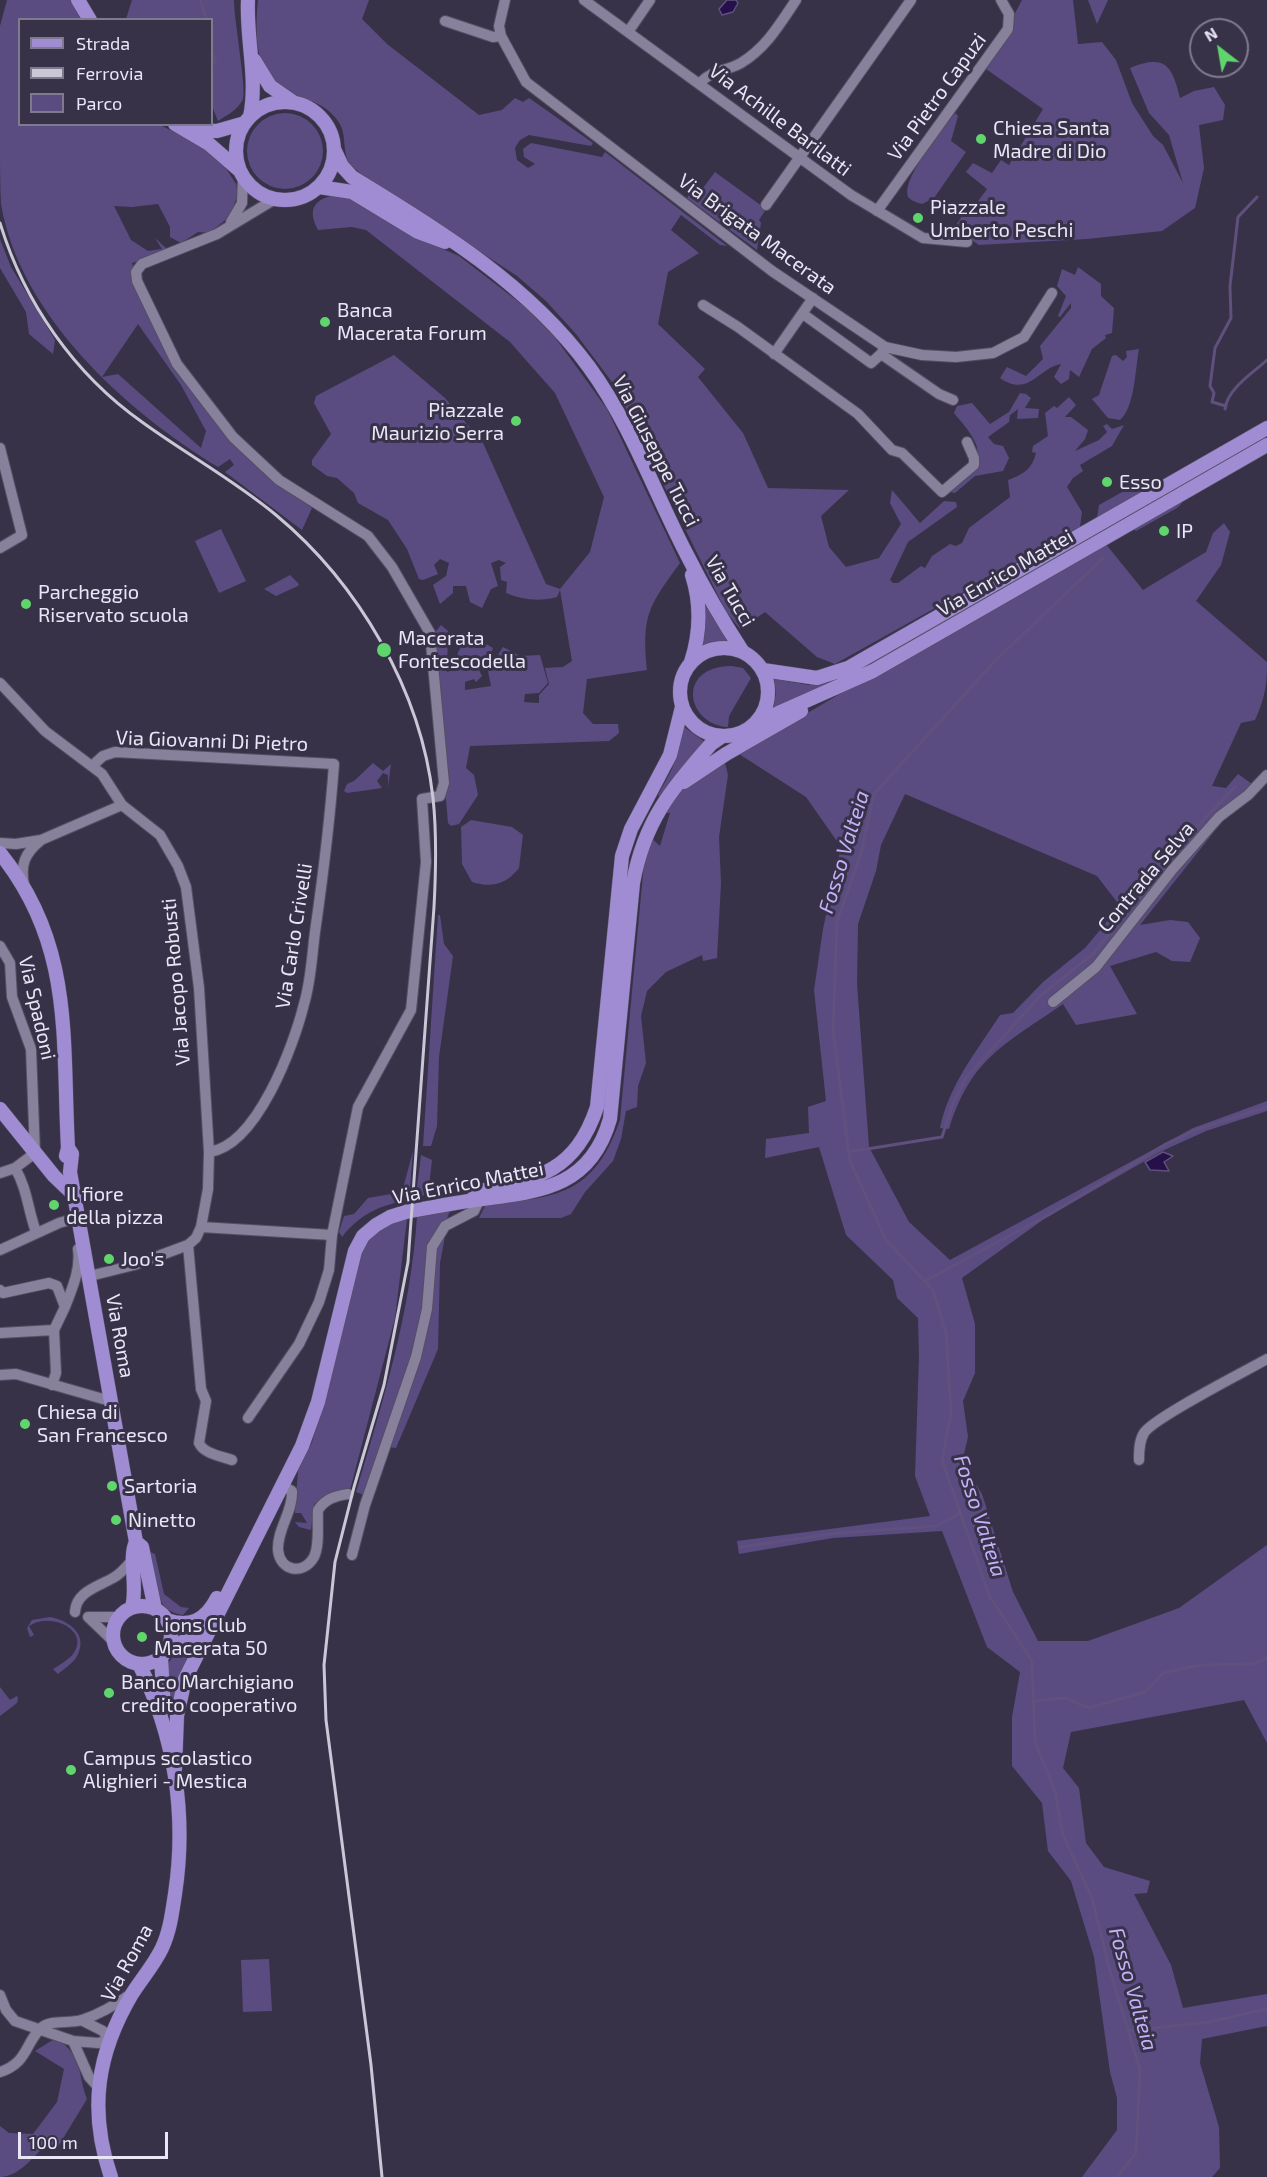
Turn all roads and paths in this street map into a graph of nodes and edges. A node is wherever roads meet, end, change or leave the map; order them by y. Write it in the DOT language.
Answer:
graph roads {
  1 [pos="78,0"];
  2 [pos="248,0"];
  3 [pos="505,0"];
  4 [pos="584,0"];
  5 [pos="650,0"];
  6 [pos="796,0"];
  7 [pos="912,0"];
  8 [pos="1001,0"];
  9 [pos="89,18"];
  10 [pos="445,21"];
  11 [pos="628,32"];
  12 [pos="501,36"];
  13 [pos="252,55"];
  14 [pos="700,83"];
  15 [pos="295,104"];
  16 [pos="248,120"];
  17 [pos="181,127"];
  18 [pos="334,150"];
  19 [pos="798,157"];
  20 [pos="241,173"];
  21 [pos="319,187"];
  22 [pos="275,200"];
  23 [pos="766,205"];
  24 [pos="877,211"];
  25 [pos="228,228"];
  26 [pos="967,242"];
  27 [pos="458,247"];
  28 [pos="1052,293"];
  29 [pos="813,298"];
  30 [pos="703,305"];
  31 [pos="802,314"];
  32 [pos="883,350"];
  33 [pos="774,354"];
  34 [pos="953,400"];
  35 [pos="1267,428"];
  36 [pos="966,442"];
  37 [pos="1267,445"];
  38 [pos="0,448"];
  39 [pos="0,548"];
  40 [pos="686,553"];
  41 [pos="748,655"];
  42 [pos="691,663"];
  43 [pos="763,670"];
  44 [pos="873,671"];
  45 [pos="0,682"];
  46 [pos="682,707"];
  47 [pos="756,723"];
  48 [pos="724,737"];
  49 [pos="743,738"];
  50 [pos="334,764"];
  51 [pos="92,766"];
  52 [pos="1267,775"];
  53 [pos="670,792"];
  54 [pos="122,805"];
  55 [pos="41,840"];
  56 [pos="0,843"];
  57 [pos="0,853"];
  58 [pos="5,869"];
  59 [pos="24,887"];
  60 [pos="0,946"];
  61 [pos="12,972"];
  62 [pos="0,978"];
  63 [pos="1053,1002"];
  64 [pos="0,1109"];
  65 [pos="68,1148"];
  66 [pos="209,1152"];
  67 [pos="41,1157"];
  68 [pos="15,1168"];
  69 [pos="68,1170"];
  70 [pos="0,1173"];
  71 [pos="75,1197"];
  72 [pos="480,1199"];
  73 [pos="76,1218"];
  74 [pos="201,1227"];
  75 [pos="36,1232"];
  76 [pos="332,1235"];
  77 [pos="188,1245"];
  78 [pos="0,1250"];
  79 [pos="90,1276"];
  80 [pos="0,1290"];
  81 [pos="65,1307"];
  82 [pos="54,1330"];
  83 [pos="0,1333"];
  84 [pos="1267,1359"];
  85 [pos="0,1375"];
  86 [pos="52,1385"];
  87 [pos="110,1398"];
  88 [pos="248,1418"];
  89 [pos="232,1460"];
  90 [pos="1139,1460"];
  91 [pos="283,1486"];
  92 [pos="365,1505"];
  93 [pos="136,1542"];
  94 [pos="352,1555"];
  95 [pos="134,1558"];
  96 [pos="132,1607"];
  97 [pos="155,1609"];
  98 [pos="75,1612"];
  99 [pos="119,1617"];
  100 [pos="166,1620"];
  101 [pos="209,1629"];
  102 [pos="113,1641"];
  103 [pos="163,1654"];
  104 [pos="139,1664"];
  105 [pos="166,1728"];
  106 [pos="175,1769"];
  107 [pos="134,1991"];
  108 [pos="0,1995"];
  109 [pos="81,2020"];
  110 [pos="39,2030"];
  111 [pos="109,2040"];
  112 [pos="73,2041"];
  113 [pos="0,2072"];
  114 [pos="98,2087"];
  115 [pos="111,2177"];
  1 -- 9 [label="main road"];
  2 -- 13 [label="main road"];
  3 -- 12 [label="street"];
  4 -- 11 [label="street, Via Achille Barilatti"];
  5 -- 11 [label="street"];
  6 -- 14 [label="street"];
  7 -- 19 [label="street"];
  8 -- 24 [label="street, Via Pietro Capuzi"];
  10 -- 12 [label="street"];
  11 -- 14 [label="street, Via Achille Barilatti"];
  12 -- 29 [label="street, Via Brigata Macerata"];
  13 -- 15 [label="main road"];
  13 -- 16 [label="main road"];
  14 -- 19 [label="street, Via Achille Barilatti"];
  15 -- 16 [label="main road"];
  15 -- 18 [label="main road"];
  16 -- 17 [label="main road"];
  16 -- 20 [label="main road"];
  17 -- 20 [label="main road"];
  18 -- 21 [label="main road"];
  18 -- 27 [label="main road, Via Giuseppe Tucci"];
  19 -- 23 [label="street"];
  19 -- 24 [label="street, Via Achille Barilatti"];
  20 -- 22 [label="main road"];
  20 -- 25 [label="street"];
  21 -- 22 [label="main road"];
  21 -- 27 [label="main road, Via Giuseppe Tucci"];
  22 -- 25 [label="street"];
  24 -- 26 [label="street, Via Achille Barilatti"];
  25 -- 76 [label="street"];
  27 -- 40 [label="main road, Via Giuseppe Tucci"];
  28 -- 32 [label="street, Via Brigata Macerata"];
  29 -- 31 [label="street"];
  29 -- 32 [label="street, Via Brigata Macerata"];
  30 -- 33 [label="street"];
  31 -- 32 [label="street"];
  31 -- 33 [label="street"];
  32 -- 34 [label="street"];
  33 -- 36 [label="street"];
  35 -- 43 [label="main road, Via Enrico Mattei"];
  37 -- 44 [label="main road, Via Enrico Mattei"];
  38 -- 39 [label="street"];
  40 -- 41 [label="main road, Via Tucci"];
  40 -- 42 [label="main road, Via Tucci"];
  41 -- 42 [label="main road"];
  41 -- 43 [label="main road"];
  42 -- 46 [label="main road"];
  43 -- 47 [label="main road"];
  44 -- 47 [label="main road, Via Enrico Mattei"];
  44 -- 49 [label="main road"];
  45 -- 51 [label="street, Via Jacopo Robusti"];
  46 -- 48 [label="main road"];
  46 -- 100 [label="main road, Via Enrico Mattei"];
  47 -- 49 [label="main road"];
  48 -- 49 [label="main road"];
  48 -- 53 [label="main road, Via Enrico Mattei"];
  49 -- 53 [label="main road"];
  50 -- 51 [label="street, Via Giovanni Di Pietro"];
  50 -- 66 [label="street, Via Carlo Crivelli"];
  51 -- 54 [label="street, Via Jacopo Robusti"];
  52 -- 63 [label="street, Contrada Selva"];
  53 -- 72 [label="main road, Via Enrico Mattei"];
  54 -- 55 [label="street"];
  54 -- 66 [label="street, Via Jacopo Robusti"];
  55 -- 56 [label="street"];
  55 -- 59 [label="street"];
  57 -- 58 [label="main road, Via Roma"];
  58 -- 59 [label="main road, Via Roma"];
  59 -- 65 [label="main road, Via Roma"];
  60 -- 61 [label="street, Via Spadoni"];
  61 -- 62 [label="street"];
  61 -- 67 [label="street, Via Spadoni"];
  64 -- 67 [label="main road"];
  65 -- 67 [label="main road"];
  65 -- 69 [label="main road, Via Roma"];
  66 -- 74 [label="street, Via Jacopo Robusti"];
  67 -- 68 [label="street"];
  67 -- 69 [label="main road"];
  67 -- 71 [label="main road"];
  68 -- 70 [label="street"];
  68 -- 75 [label="street"];
  69 -- 71 [label="main road, Via Roma"];
  71 -- 73 [label="main road, Via Roma"];
  72 -- 91 [label="main road, Via Enrico Mattei"];
  72 -- 92 [label="street"];
  73 -- 75 [label="street"];
  73 -- 79 [label="main road, Via Roma"];
  73 -- 81 [label="street"];
  74 -- 76 [label="street"];
  74 -- 77 [label="street, Via Jacopo Robusti"];
  75 -- 78 [label="street"];
  76 -- 88 [label="street"];
  77 -- 79 [label="street"];
  77 -- 89 [label="street"];
  79 -- 87 [label="main road, Via Roma"];
  80 -- 81 [label="street"];
  81 -- 82 [label="street"];
  82 -- 83 [label="street"];
  82 -- 86 [label="street"];
  84 -- 90 [label="street"];
  85 -- 86 [label="street"];
  86 -- 87 [label="street"];
  87 -- 93 [label="main road, Via Roma"];
  91 -- 92 [label="street"];
  91 -- 101 [label="main road, Via Enrico Mattei"];
  92 -- 94 [label="street"];
  93 -- 95 [label="main road, Via Roma"];
  93 -- 97 [label="main road, Via Roma"];
  95 -- 96 [label="main road, Via Roma"];
  95 -- 98 [label="street"];
  96 -- 97 [label="main road"];
  96 -- 99 [label="main road"];
  97 -- 100 [label="main road"];
  99 -- 102 [label="main road"];
  99 -- 102 [label="street"];
  100 -- 103 [label="main road, Via Roma"];
  101 -- 103 [label="main road"];
  101 -- 106 [label="main road, Via Enrico Mattei"];
  102 -- 104 [label="main road, Via Roma"];
  103 -- 104 [label="main road"];
  103 -- 105 [label="main road, Via Roma"];
  104 -- 105 [label="main road, Via Roma"];
  105 -- 106 [label="main road, Via Roma"];
  106 -- 107 [label="main road, Via Roma"];
  107 -- 109 [label="street"];
  107 -- 111 [label="main road, Via Roma"];
  108 -- 110 [label="street"];
  109 -- 110 [label="street"];
  109 -- 111 [label="street"];
  110 -- 112 [label="street"];
  110 -- 113 [label="street"];
  111 -- 112 [label="street"];
  111 -- 114 [label="main road, Via Roma"];
  112 -- 114 [label="street"];
  114 -- 115 [label="main road, Via Roma"];
}
